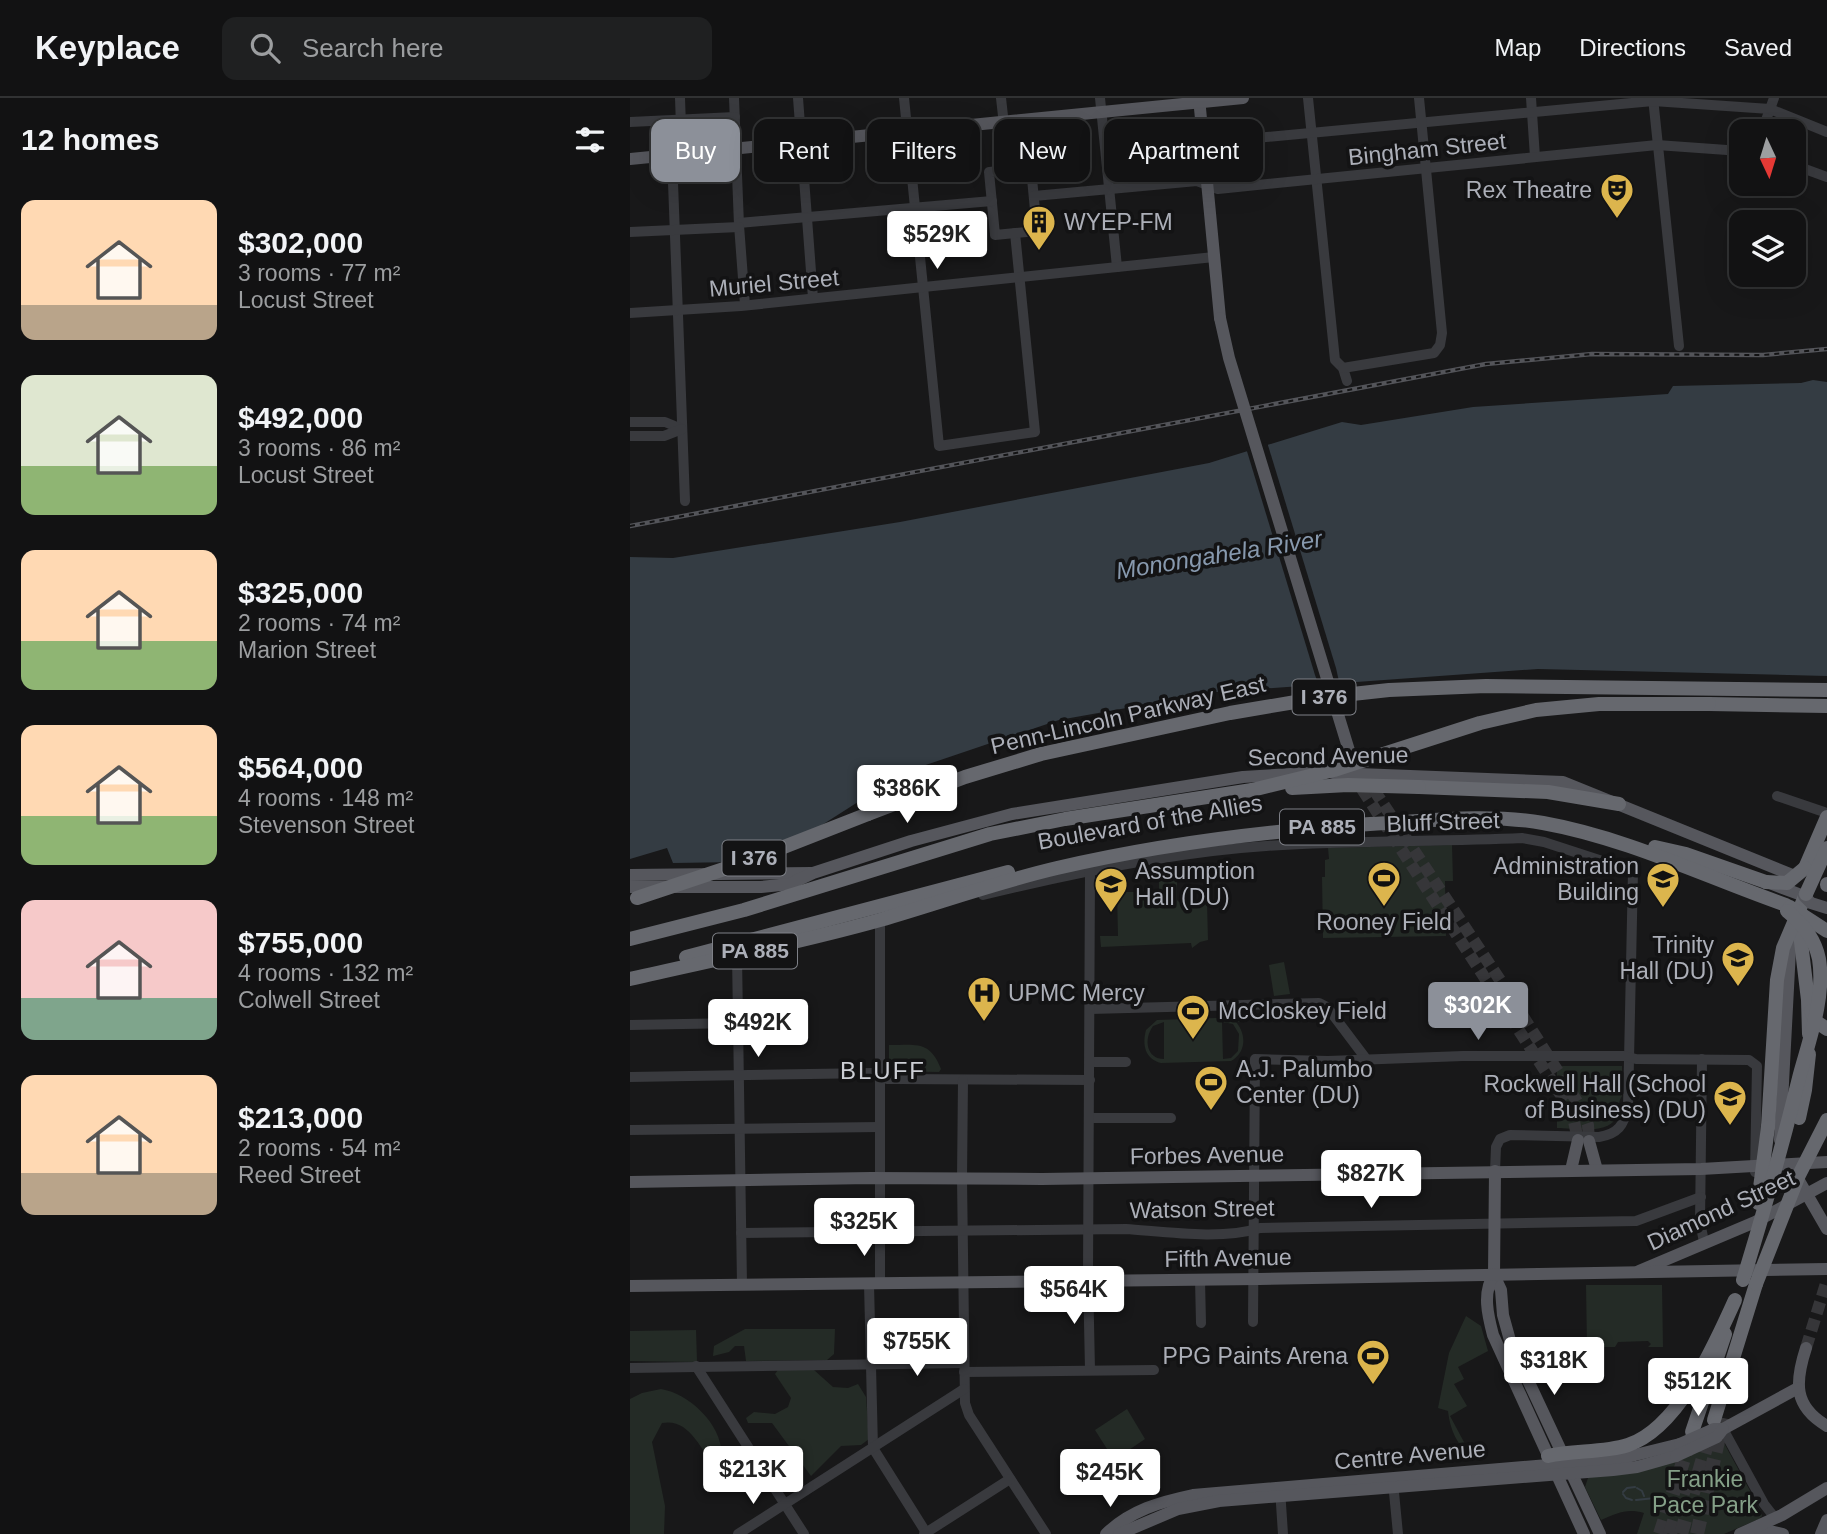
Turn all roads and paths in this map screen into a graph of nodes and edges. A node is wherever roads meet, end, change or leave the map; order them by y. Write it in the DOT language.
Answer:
graph roads {
  1 [pos="680,98"];
  2 [pos="734,98"];
  3 [pos="798,98"];
  4 [pos="904,98"];
  5 [pos="1001,98"];
  6 [pos="1100,98"];
  7 [pos="1243,98"];
  8 [pos="1308,98"];
  9 [pos="1419,98"];
  10 [pos="1531,98"];
  11 [pos="1774,98"];
  12 [pos="1653,99"];
  13 [pos="1199,100"];
  14 [pos="1770,109"];
  15 [pos="1102,112"];
  16 [pos="1532,113"];
  17 [pos="735,117"];
  18 [pos="680,119"];
  19 [pos="799,119"];
  20 [pos="905,119"];
  21 [pos="1004,119"];
  22 [pos="1033,119"];
  23 [pos="1200,119"];
  24 [pos="1766,119"];
  25 [pos="651,121"];
  26 [pos="630,122"];
  27 [pos="1422,123"];
  28 [pos="1827,132"];
  29 [pos="1312,134"];
  30 [pos="1263,138"];
  31 [pos="1657,145"];
  32 [pos="1729,149"];
  33 [pos="651,157"];
  34 [pos="1535,157"];
  35 [pos="630,159"];
  36 [pos="1426,168"];
  37 [pos="1806,169"];
  38 [pos="994,172"];
  39 [pos="1827,177"];
  40 [pos="1317,179"];
  41 [pos="676,182"];
  42 [pos="737,182"];
  43 [pos="803,182"];
  44 [pos="911,182"];
  45 [pos="1033,182"];
  46 [pos="1207,182"];
  47 [pos="1208,187"];
  48 [pos="1110,190"];
  49 [pos="1034,196"];
  50 [pos="992,201"];
  51 [pos="914,208"];
  52 [pos="805,218"];
  53 [pos="739,225"];
  54 [pos="675,231"];
  55 [pos="630,232"];
  56 [pos="1015,233"];
  57 [pos="1214,257"];
  58 [pos="1117,267"];
  59 [pos="1020,278"];
  60 [pos="923,288"];
  61 [pos="813,299"];
  62 [pos="745,305"];
  63 [pos="678,311"];
  64 [pos="630,313"];
  65 [pos="1679,346"];
  66 [pos="1343,368"];
  67 [pos="1347,381"];
  68 [pos="630,422"];
  69 [pos="682,429"];
  70 [pos="630,436"];
  71 [pos="685,501"];
  72 [pos="1827,691"];
  73 [pos="1827,706"];
  74 [pos="1358,773"];
  75 [pos="1252,790"];
  76 [pos="1368,790"];
  77 [pos="1777,796"];
  78 [pos="1619,804"];
  79 [pos="1826,815"];
  80 [pos="1827,848"];
  81 [pos="1662,849"];
  82 [pos="1090,871"];
  83 [pos="1800,872"];
  84 [pos="813,873"];
  85 [pos="630,875"];
  86 [pos="1766,882"];
  87 [pos="632,895"];
  88 [pos="1805,895"];
  89 [pos="1827,903"];
  90 [pos="1827,908"];
  91 [pos="1790,912"];
  92 [pos="880,920"];
  93 [pos="1827,920"];
  94 [pos="1827,931"];
  95 [pos="630,939"];
  96 [pos="737,955"];
  97 [pos="630,971"];
  98 [pos="630,979"];
  99 [pos="1090,1009"];
  100 [pos="1810,1022"];
  101 [pos="737,1023"];
  102 [pos="630,1025"];
  103 [pos="1827,1029"];
  104 [pos="1629,1057"];
  105 [pos="1702,1059"];
  106 [pos="1367,1060"];
  107 [pos="1090,1062"];
  108 [pos="1126,1062"];
  109 [pos="738,1075"];
  110 [pos="879,1076"];
  111 [pos="630,1077"];
  112 [pos="963,1080"];
  113 [pos="1090,1080"];
  114 [pos="1089,1118"];
  115 [pos="1171,1118"];
  116 [pos="1827,1120"];
  117 [pos="879,1127"];
  118 [pos="740,1129"];
  119 [pos="630,1130"];
  120 [pos="1827,1162"];
  121 [pos="1789,1164"];
  122 [pos="1756,1166"];
  123 [pos="1701,1169"];
  124 [pos="1572,1170"];
  125 [pos="1597,1170"];
  126 [pos="1494,1171"];
  127 [pos="1254,1175"];
  128 [pos="962,1178"];
  129 [pos="1089,1178"];
  130 [pos="879,1179"];
  131 [pos="740,1180"];
  132 [pos="630,1182"];
  133 [pos="1827,1183"];
  134 [pos="1806,1193"];
  135 [pos="1701,1198"];
  136 [pos="1755,1222"];
  137 [pos="1494,1223"];
  138 [pos="1827,1229"];
  139 [pos="1089,1230"];
  140 [pos="1253,1230"];
  141 [pos="741,1233"];
  142 [pos="879,1233"];
  143 [pos="962,1233"];
  144 [pos="1704,1242"];
  145 [pos="1827,1269"];
  146 [pos="1632,1274"];
  147 [pos="1494,1275"];
  148 [pos="1253,1279"];
  149 [pos="1200,1280"];
  150 [pos="1088,1281"];
  151 [pos="963,1282"];
  152 [pos="874,1283"];
  153 [pos="1749,1284"];
  154 [pos="742,1285"];
  155 [pos="630,1286"];
  156 [pos="1735,1300"];
  157 [pos="1253,1322"];
  158 [pos="1200,1323"];
  159 [pos="1806,1348"];
  160 [pos="870,1363"];
  161 [pos="696,1366"];
  162 [pos="964,1367"];
  163 [pos="630,1368"];
  164 [pos="1090,1370"];
  165 [pos="1154,1370"];
  166 [pos="1798,1388"];
  167 [pos="964,1389"];
  168 [pos="1716,1426"];
  169 [pos="1827,1426"];
  170 [pos="873,1448"];
  171 [pos="1560,1464"];
  172 [pos="1010,1479"];
  173 [pos="1393,1482"];
  174 [pos="1827,1488"];
  175 [pos="1280,1491"];
  176 [pos="785,1504"];
  177 [pos="1775,1518"];
  178 [pos="1827,1520"];
  179 [pos="1754,1528"];
  180 [pos="738,1534"];
  181 [pos="804,1534"];
  182 [pos="926,1534"];
  183 [pos="1046,1534"];
  184 [pos="1106,1534"];
  185 [pos="1119,1534"];
  186 [pos="1283,1534"];
  187 [pos="1398,1534"];
  188 [pos="1584,1534"];
  189 [pos="1600,1534"];
  190 [pos="1740,1534"];
  191 [pos="1785,1534"];
  192 [pos="1821,1534"];
  1 -- 18 [label="street"];
  2 -- 17 [label="street"];
  3 -- 19 [label="street"];
  4 -- 20 [label="street"];
  5 -- 21 [label="street"];
  6 -- 15 [label="street"];
  7 -- 13 [label="main road"];
  8 -- 29 [label="street"];
  9 -- 27 [label="street"];
  10 -- 16 [label="street"];
  11 -- 14 [label="street"];
  12 -- 14 [label="street"];
  12 -- 16 [label="street"];
  12 -- 31 [label="street"];
  13 -- 15 [label="main road"];
  13 -- 23 [label="main road"];
  14 -- 24 [label="street"];
  14 -- 28 [label="street"];
  15 -- 22 [label="main road"];
  15 -- 48 [label="street"];
  16 -- 27 [label="street"];
  16 -- 34 [label="street"];
  17 -- 18 [label="street"];
  25 -- 26 [label="street"];
  27 -- 29 [label="street"];
  27 -- 36 [label="street"];
  29 -- 30 [label="street"];
  29 -- 40 [label="street"];
  31 -- 32 [label="street, Bingham Street"];
  31 -- 34 [label="street, Bingham Street"];
  31 -- 65 [label="street"];
  33 -- 35 [label="main road"];
  34 -- 36 [label="street, Bingham Street"];
  36 -- 40 [label="street, Bingham Street"];
  36 -- 66 [label="street"];
  37 -- 39 [label="street"];
  38 -- 50 [label="street"];
  40 -- 47 [label="street, Bingham Street"];
  40 -- 66 [label="street"];
  41 -- 54 [label="street"];
  42 -- 53 [label="street"];
  43 -- 52 [label="street"];
  44 -- 51 [label="street"];
  45 -- 49 [label="street"];
  46 -- 47 [label="main road"];
  47 -- 48 [label="street, Bingham Street"];
  47 -- 57 [label="main road"];
  48 -- 49 [label="street, Bingham Street"];
  48 -- 58 [label="street"];
  49 -- 56 [label="street"];
  50 -- 51 [label="street"];
  50 -- 56 [label="street"];
  51 -- 52 [label="street"];
  51 -- 60 [label="street"];
  52 -- 53 [label="street"];
  52 -- 61 [label="street"];
  53 -- 54 [label="street"];
  53 -- 62 [label="street"];
  54 -- 55 [label="street"];
  54 -- 63 [label="street"];
  56 -- 59 [label="street"];
  57 -- 58 [label="street, Muriel Street"];
  57 -- 74 [label="main road, bridge"];
  58 -- 59 [label="street, Muriel Street"];
  59 -- 60 [label="street, Muriel Street"];
  59 -- 60 [label="street"];
  60 -- 61 [label="street, Muriel Street"];
  61 -- 62 [label="street, Muriel Street"];
  62 -- 63 [label="street, Muriel Street"];
  63 -- 64 [label="street, Muriel Street"];
  63 -- 69 [label="street"];
  66 -- 67 [label="street"];
  68 -- 69 [label="street"];
  69 -- 70 [label="street"];
  69 -- 71 [label="street"];
  72 -- 87 [label="highway, Penn-Lincoln Parkway East / I 376, bridge"];
  73 -- 75 [label="highway, I 376, bridge"];
  74 -- 76 [label="main road"];
  74 -- 78 [label="main road, Second Avenue"];
  74 -- 84 [label="main road, Second Avenue"];
  75 -- 78 [label="highway, bridge"];
  75 -- 95 [label="highway, I 376"];
  77 -- 79 [label="street"];
  78 -- 83 [label="main road, Second Avenue"];
  79 -- 83 [label="highway"];
  80 -- 88 [label="highway, bridge"];
  81 -- 86 [label="highway, Boulevard of the Allies"];
  81 -- 91 [label="highway"];
  81 -- 97 [label="highway, Boulevard of the Allies / PA 885"];
  82 -- 92 [label="street, Bluff Street"];
  82 -- 99 [label="street"];
  82 -- 104 [label="street, Bluff Street"];
  83 -- 86 [label="highway, bridge"];
  83 -- 88 [label="highway, bridge"];
  84 -- 85 [label="main road, Second Avenue"];
  84 -- 87 [label="main road, Second Avenue"];
  86 -- 88 [label="main road, Boulevard of the Allies, bridge"];
  88 -- 89 [label="main road, Boulevard of the Allies, bridge"];
  88 -- 90 [label="main road, Boulevard of the Allies, bridge"];
  88 -- 91 [label="highway"];
  91 -- 92 [label="highway, Boulevard of the Allies / PA 885"];
  91 -- 93 [label="highway"];
  91 -- 94 [label="highway, bridge"];
  91 -- 100 [label="highway"];
  91 -- 121 [label="main road"];
  91 -- 153 [label="highway, bridge"];
  91 -- 153 [label="highway, bridge"];
  92 -- 96 [label="highway, Boulevard of the Allies / PA 885"];
  92 -- 110 [label="street"];
  96 -- 98 [label="highway, Boulevard of the Allies / PA 885"];
  96 -- 101 [label="street"];
  99 -- 106 [label="street"];
  99 -- 107 [label="street"];
  100 -- 103 [label="highway, bridge"];
  100 -- 153 [label="highway, bridge"];
  101 -- 102 [label="street"];
  101 -- 109 [label="street"];
  104 -- 105 [label="street"];
  104 -- 106 [label="street"];
  104 -- 126 [label="street"];
  105 -- 122 [label="street"];
  105 -- 123 [label="street"];
  106 -- 127 [label="street"];
  107 -- 108 [label="street"];
  107 -- 113 [label="street"];
  109 -- 110 [label="street"];
  109 -- 111 [label="street"];
  109 -- 118 [label="street"];
  110 -- 112 [label="street"];
  110 -- 117 [label="street"];
  112 -- 113 [label="street"];
  112 -- 128 [label="street"];
  113 -- 114 [label="street"];
  114 -- 115 [label="street"];
  114 -- 129 [label="street"];
  116 -- 153 [label="highway, bridge"];
  117 -- 118 [label="street"];
  117 -- 130 [label="street"];
  118 -- 119 [label="street"];
  118 -- 131 [label="street"];
  120 -- 121 [label="main road, Forbes Avenue"];
  121 -- 122 [label="main road, Forbes Avenue"];
  121 -- 134 [label="main road"];
  122 -- 123 [label="main road, Forbes Avenue"];
  122 -- 136 [label="street"];
  123 -- 125 [label="main road, Forbes Avenue"];
  123 -- 135 [label="street"];
  124 -- 125 [label="main road, Forbes Avenue"];
  124 -- 125 [label="main road"];
  124 -- 126 [label="main road, Forbes Avenue"];
  126 -- 127 [label="main road, Forbes Avenue"];
  126 -- 137 [label="main road"];
  127 -- 129 [label="main road, Forbes Avenue"];
  127 -- 140 [label="street"];
  128 -- 129 [label="main road, Forbes Avenue"];
  128 -- 130 [label="main road, Forbes Avenue"];
  128 -- 143 [label="street"];
  129 -- 139 [label="street"];
  130 -- 131 [label="main road, Forbes Avenue"];
  130 -- 142 [label="street"];
  131 -- 132 [label="main road, Forbes Avenue"];
  131 -- 141 [label="street"];
  133 -- 134 [label="main road, Diamond Street"];
  134 -- 136 [label="main road, Diamond Street"];
  134 -- 138 [label="main road"];
  135 -- 137 [label="street, Watson Street"];
  135 -- 144 [label="street"];
  136 -- 144 [label="main road, Diamond Street"];
  137 -- 140 [label="street, Watson Street"];
  137 -- 147 [label="main road"];
  139 -- 140 [label="street, Watson Street"];
  139 -- 143 [label="street, Watson Street"];
  139 -- 150 [label="street"];
  140 -- 148 [label="street"];
  141 -- 142 [label="street, Watson Street"];
  141 -- 154 [label="street"];
  142 -- 143 [label="street, Watson Street"];
  142 -- 152 [label="street"];
  143 -- 151 [label="street"];
  144 -- 146 [label="main road, Diamond Street"];
  145 -- 146 [label="main road, Fifth Avenue"];
  146 -- 147 [label="main road, Fifth Avenue"];
  147 -- 148 [label="main road, Fifth Avenue"];
  147 -- 171 [label="main road"];
  148 -- 149 [label="main road, Fifth Avenue"];
  148 -- 157 [label="street"];
  149 -- 150 [label="main road, Fifth Avenue"];
  149 -- 158 [label="street"];
  150 -- 151 [label="main road, Fifth Avenue"];
  150 -- 164 [label="street"];
  151 -- 152 [label="main road, Fifth Avenue"];
  151 -- 162 [label="street"];
  152 -- 154 [label="main road, Fifth Avenue"];
  152 -- 160 [label="street"];
  153 -- 156 [label="highway"];
  153 -- 168 [label="highway"];
  154 -- 155 [label="main road, Fifth Avenue"];
  156 -- 168 [label="highway"];
  156 -- 171 [label="highway"];
  159 -- 166 [label="main road"];
  160 -- 161 [label="street"];
  160 -- 162 [label="street"];
  160 -- 170 [label="street"];
  161 -- 163 [label="street"];
  161 -- 176 [label="street"];
  162 -- 164 [label="street"];
  162 -- 167 [label="street"];
  164 -- 165 [label="street"];
  166 -- 168 [label="main road, Centre Avenue"];
  166 -- 169 [label="main road"];
  167 -- 170 [label="street"];
  167 -- 172 [label="street"];
  168 -- 171 [label="main road, Centre Avenue, bridge"];
  168 -- 177 [label="street"];
  170 -- 176 [label="street"];
  170 -- 182 [label="street"];
  171 -- 173 [label="main road, Centre Avenue"];
  171 -- 173 [label="main road, Centre Avenue"];
  171 -- 188 [label="main road"];
  171 -- 189 [label="main road"];
  172 -- 182 [label="street"];
  172 -- 183 [label="street"];
  173 -- 175 [label="main road, Centre Avenue"];
  173 -- 187 [label="street"];
  174 -- 177 [label="main road"];
  175 -- 184 [label="main road, Centre Avenue"];
  175 -- 185 [label="main road, Centre Avenue"];
  175 -- 186 [label="street"];
  176 -- 180 [label="street"];
  176 -- 181 [label="street"];
  177 -- 179 [label="main road"];
  177 -- 191 [label="main road"];
  178 -- 192 [label="main road"];
  179 -- 190 [label="main road"];
  179 -- 191 [label="main road"];
}
